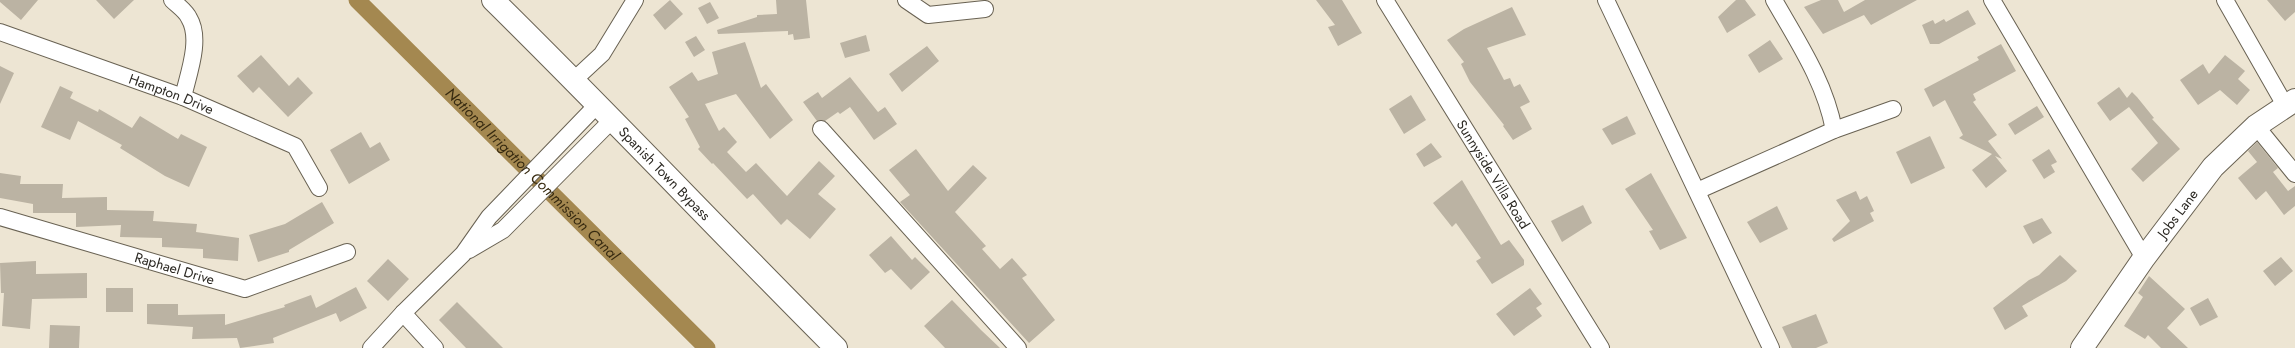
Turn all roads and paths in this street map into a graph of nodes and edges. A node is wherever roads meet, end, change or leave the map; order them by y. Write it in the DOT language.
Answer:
graph roads {
  1 [pos="172,0"];
  2 [pos="493,0"];
  3 [pos="635,0"];
  4 [pos="906,0"];
  5 [pos="1385,0"];
  6 [pos="1606,0"];
  7 [pos="1774,0"];
  8 [pos="1992,0"];
  9 [pos="2225,0"];
  10 [pos="985,9"];
  11 [pos="0,32"];
  12 [pos="574,80"];
  13 [pos="183,97"];
  14 [pos="2291,103"];
  15 [pos="597,105"];
  16 [pos="1893,109"];
  17 [pos="612,120"];
  18 [pos="2256,126"];
  19 [pos="821,129"];
  20 [pos="1834,130"];
  21 [pos="2295,174"];
  22 [pos="319,188"];
  23 [pos="1697,191"];
  24 [pos="0,217"];
  25 [pos="347,252"];
  26 [pos="463,254"];
  27 [pos="2144,258"];
  28 [pos="403,313"];
  29 [pos="371,348"];
  30 [pos="435,348"];
  31 [pos="836,348"];
  32 [pos="1018,348"];
  33 [pos="1601,348"];
  34 [pos="1772,348"];
  35 [pos="2082,348"];
  1 -- 13 [label="street"];
  2 -- 12 [label="main road, Spanish Town Bypass"];
  3 -- 12 [label="street"];
  4 -- 10 [label="street"];
  5 -- 33 [label="street, Sunnyside Villa Road"];
  6 -- 23 [label="street"];
  7 -- 20 [label="street"];
  8 -- 27 [label="street"];
  9 -- 14 [label="street"];
  11 -- 13 [label="street, Hampton Drive"];
  12 -- 15 [label="main road, Spanish Town Bypass"];
  13 -- 22 [label="street, Hampton Drive"];
  14 -- 18 [label="main road, Jobs Lane"];
  15 -- 17 [label="main road, Spanish Town Bypass"];
  15 -- 26 [label="street"];
  16 -- 20 [label="street"];
  17 -- 26 [label="street"];
  17 -- 31 [label="main road, Spanish Town Bypass"];
  18 -- 21 [label="street"];
  18 -- 27 [label="main road, Jobs Lane"];
  19 -- 32 [label="street"];
  20 -- 23 [label="street"];
  23 -- 34 [label="street"];
  24 -- 25 [label="street, Raphael Drive"];
  26 -- 28 [label="street"];
  27 -- 35 [label="main road, Jobs Lane"];
  28 -- 29 [label="street"];
  28 -- 30 [label="street"];
}
